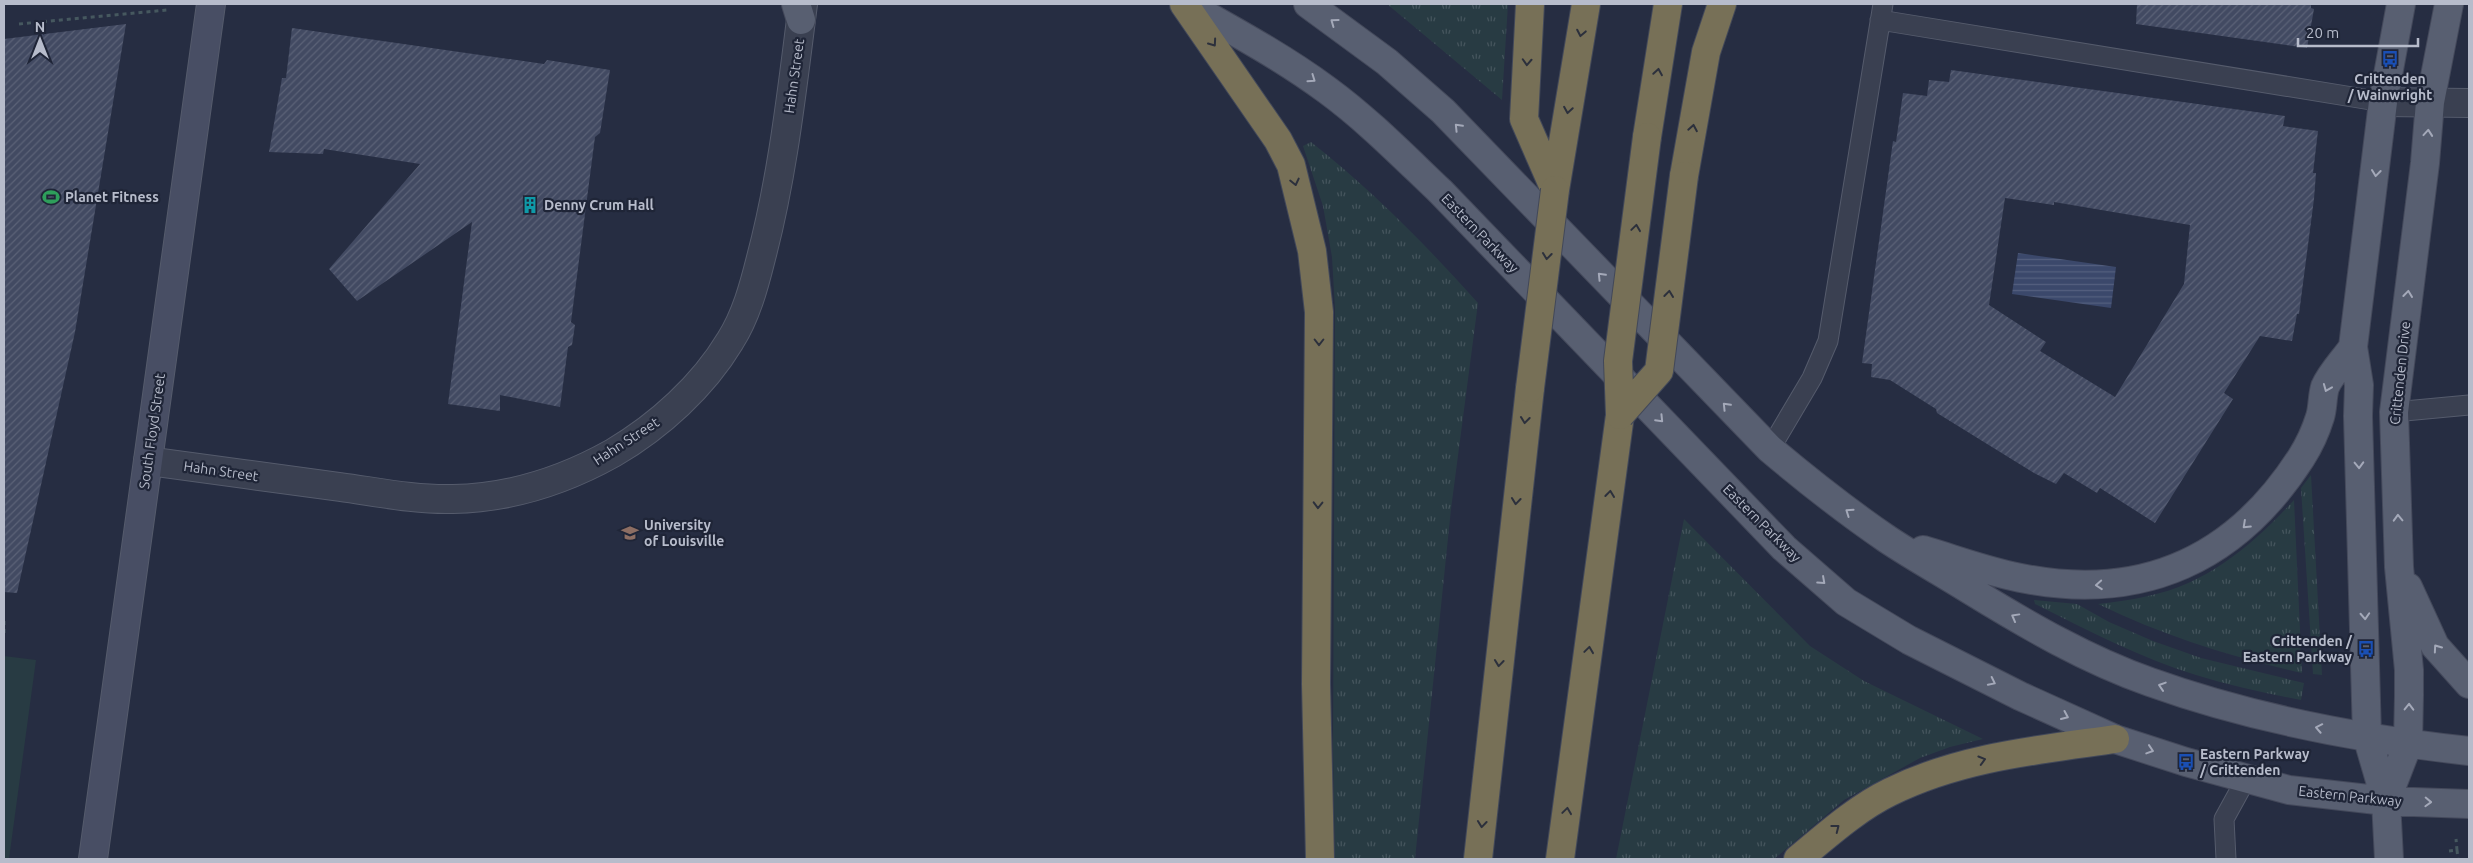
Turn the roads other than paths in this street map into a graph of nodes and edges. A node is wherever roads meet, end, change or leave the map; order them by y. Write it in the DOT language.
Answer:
graph roads {
  1 [pos="211,4"];
  2 [pos="1185,4"];
  3 [pos="1310,4"];
  4 [pos="1586,4"];
  5 [pos="1668,4"];
  6 [pos="1722,4"];
  7 [pos="2401,4"];
  8 [pos="2449,4"];
  9 [pos="800,9"];
  10 [pos="1529,9"];
  11 [pos="1882,12"];
  12 [pos="2382,102"];
  13 [pos="2430,102"];
  14 [pos="2469,103"];
  15 [pos="1555,190"];
  16 [pos="2353,347"];
  17 [pos="2469,404"];
  18 [pos="2394,412"];
  19 [pos="1620,415"];
  20 [pos="1770,449"];
  21 [pos="148,461"];
  22 [pos="1889,540"];
  23 [pos="2399,567"];
  24 [pos="2469,684"];
  25 [pos="2367,736"];
  26 [pos="2115,739"];
  27 [pos="2408,744"];
  28 [pos="2469,751"];
  29 [pos="2246,779"];
  30 [pos="2386,801"];
  31 [pos="2469,804"];
  32 [pos="93,859"];
  33 [pos="1320,859"];
  34 [pos="1478,859"];
  35 [pos="1560,859"];
  36 [pos="1798,859"];
  37 [pos="2226,859"];
  38 [pos="2389,859"];
  1 -- 21 [label="street, South Floyd Street"];
  2 -- 26 [label="main road, Eastern Parkway, one-way"];
  2 -- 33 [label="highway, one-way"];
  20 -- 3 [label="main road, one-way"];
  4 -- 15 [label="highway, one-way"];
  19 -- 5 [label="highway, one-way, bridge"];
  19 -- 6 [label="highway, one-way, bridge"];
  7 -- 12 [label="main road, Crittenden Drive"];
  8 -- 13 [label="main road, Crittenden Drive"];
  9 -- 21 [label="street, Hahn Street"];
  10 -- 15 [label="highway, one-way"];
  11 -- 12 [label="lane"];
  11 -- 20 [label="lane"];
  12 -- 13 [label="street"];
  12 -- 16 [label="main road, Crittenden Drive, one-way"];
  13 -- 14 [label="street"];
  18 -- 13 [label="main road, Crittenden Drive, one-way"];
  15 -- 34 [label="highway, one-way, bridge"];
  16 -- 22 [label="main road, one-way"];
  16 -- 25 [label="main road, Crittenden Drive, one-way"];
  17 -- 18 [label="lane"];
  23 -- 18 [label="main road, Crittenden Drive, one-way"];
  35 -- 19 [label="highway, one-way"];
  22 -- 20 [label="main road, one-way"];
  21 -- 32 [label="street, South Floyd Street"];
  25 -- 22 [label="main road, one-way"];
  24 -- 23 [label="main road, one-way"];
  27 -- 23 [label="main road, Crittenden Drive, one-way"];
  25 -- 27 [label="main road"];
  25 -- 30 [label="main road, Crittenden Drive"];
  26 -- 29 [label="main road, Eastern Parkway, one-way"];
  36 -- 26 [label="highway, one-way"];
  27 -- 28 [label="main road"];
  27 -- 30 [label="main road, Crittenden Drive"];
  29 -- 30 [label="main road, Eastern Parkway"];
  29 -- 37 [label="lane"];
  30 -- 31 [label="main road, Eastern Parkway, one-way"];
  30 -- 38 [label="main road, Crittenden Drive"];
}
